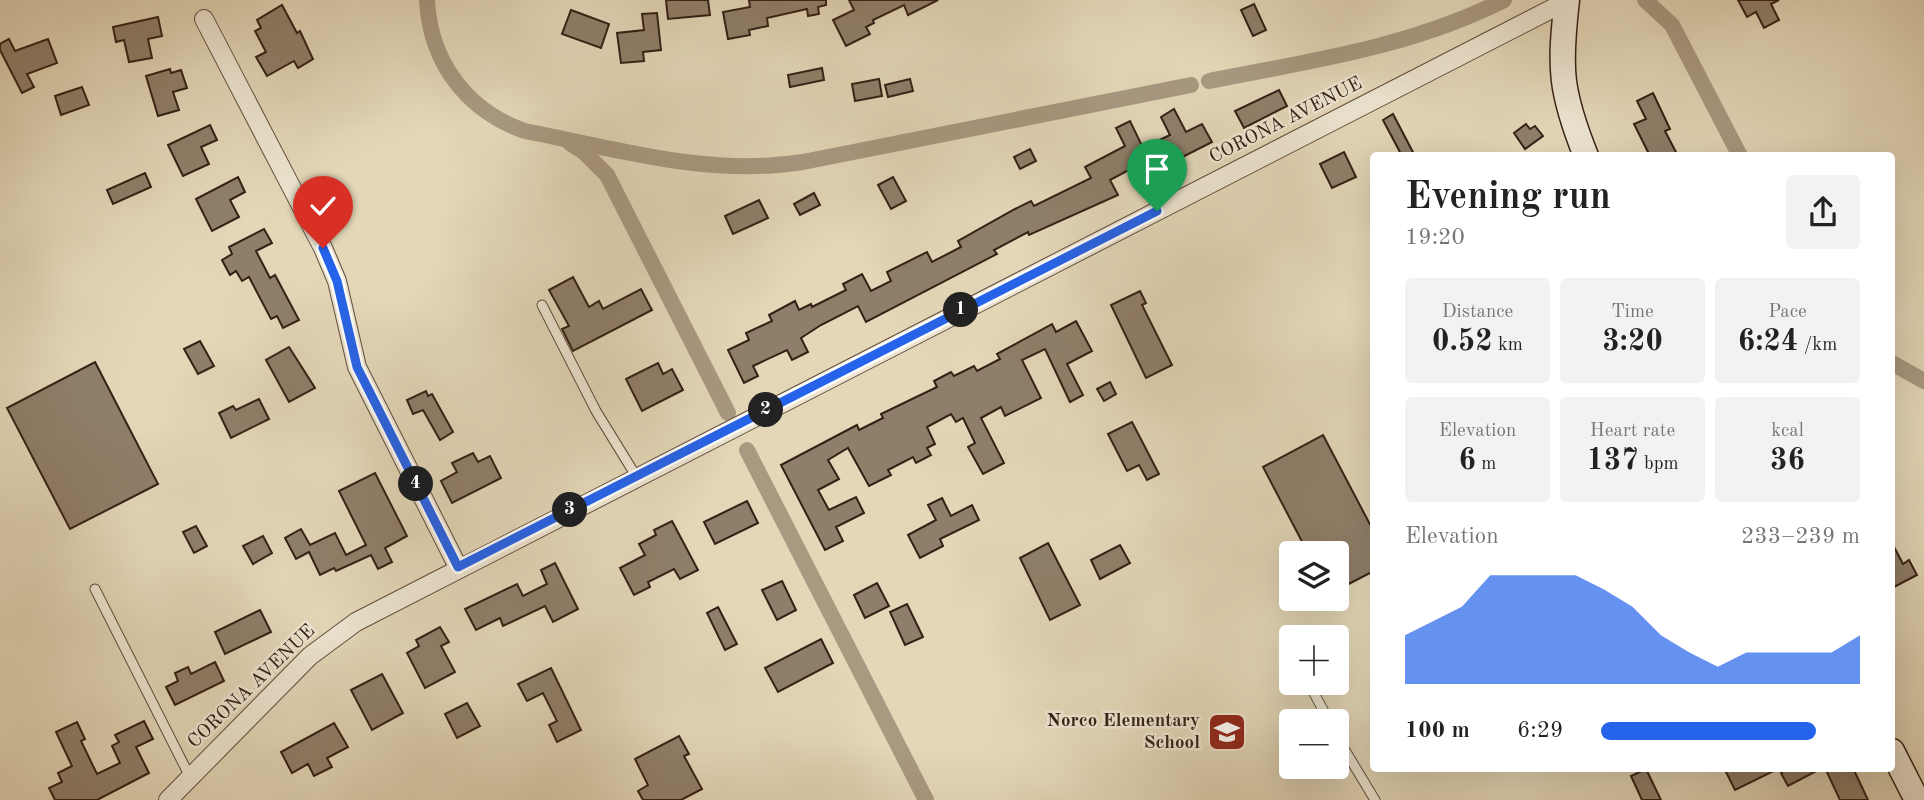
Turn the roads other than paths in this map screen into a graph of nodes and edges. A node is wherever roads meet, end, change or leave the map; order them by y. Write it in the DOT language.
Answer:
graph roads {
  1 [pos="1568,0"];
  2 [pos="204,19"];
  3 [pos="1584,152"];
  4 [pos="542,305"];
  5 [pos="636,476"];
  6 [pos="458,567"];
  7 [pos="94,589"];
  8 [pos="1349,757"];
  9 [pos="1895,757"];
  10 [pos="190,777"];
  11 [pos="168,800"];
  12 [pos="1375,800"];
  13 [pos="1917,800"];
  1 -- 3 [label="street"];
  1 -- 5 [label="street, CORONA AVENUE"];
  2 -- 6 [label="street"];
  4 -- 5 [label="lane"];
  5 -- 6 [label="street, CORONA AVENUE"];
  6 -- 10 [label="street, CORONA AVENUE"];
  7 -- 10 [label="lane"];
  8 -- 12 [label="lane"];
  9 -- 13 [label="street"];
  10 -- 11 [label="street, CORONA AVENUE"];
}
